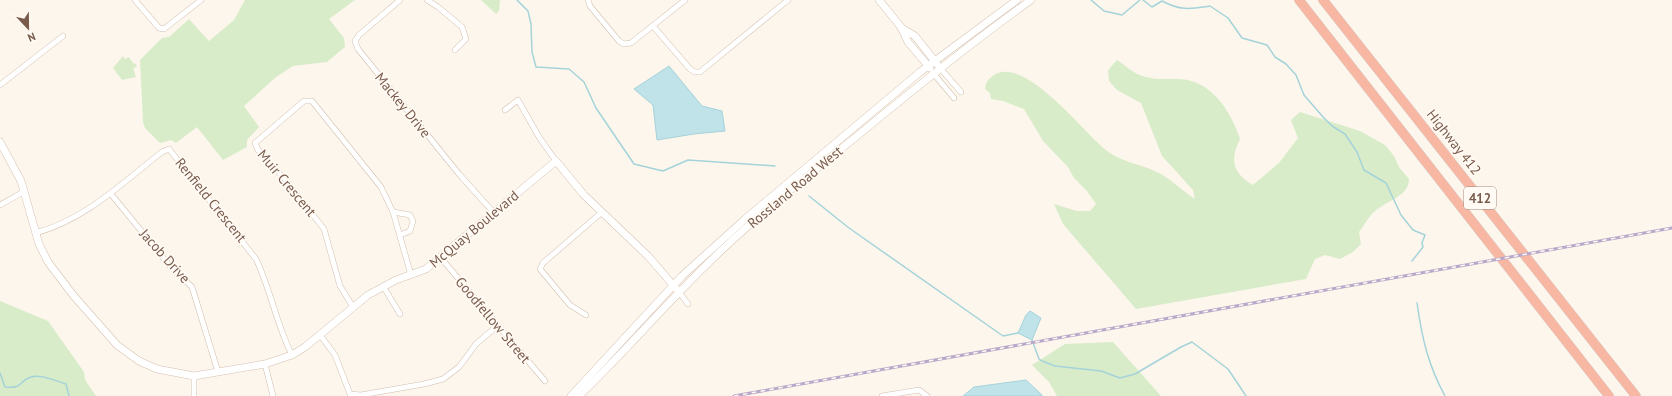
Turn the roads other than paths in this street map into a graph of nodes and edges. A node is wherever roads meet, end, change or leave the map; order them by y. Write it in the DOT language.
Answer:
graph roads {
  1 [pos="135,0"];
  2 [pos="201,0"];
  3 [pos="400,0"];
  4 [pos="427,0"];
  5 [pos="588,0"];
  6 [pos="685,0"];
  7 [pos="788,0"];
  8 [pos="879,0"];
  9 [pos="1017,0"];
  10 [pos="1031,0"];
  11 [pos="1299,0"];
  12 [pos="1323,0"];
  13 [pos="653,26"];
  14 [pos="901,27"];
  15 [pos="63,36"];
  16 [pos="455,50"];
  17 [pos="935,60"];
  18 [pos="927,66"];
  19 [pos="940,68"];
  20 [pos="933,73"];
  21 [pos="0,85"];
  22 [pos="961,92"];
  23 [pos="954,98"];
  24 [pos="505,110"];
  25 [pos="0,142"];
  26 [pos="556,161"];
  27 [pos="25,191"];
  28 [pos="111,194"];
  29 [pos="0,205"];
  30 [pos="393,212"];
  31 [pos="602,212"];
  32 [pos="494,213"];
  33 [pos="35,233"];
  34 [pos="400,235"];
  35 [pos="441,258"];
  36 [pos="411,275"];
  37 [pos="383,286"];
  38 [pos="674,286"];
  39 [pos="679,292"];
  40 [pos="688,304"];
  41 [pos="353,307"];
  42 [pos="400,314"];
  43 [pos="586,315"];
  44 [pos="498,326"];
  45 [pos="320,335"];
  46 [pos="292,355"];
  47 [pos="265,364"];
  48 [pos="218,372"];
  49 [pos="194,376"];
  50 [pos="545,381"];
  51 [pos="194,396"];
  52 [pos="273,396"];
  53 [pos="571,396"];
  54 [pos="579,396"];
  55 [pos="882,396"];
  56 [pos="927,396"];
  57 [pos="1610,396"];
  58 [pos="1636,396"];
  1 -- 2 [label="street"];
  3 -- 32 [label="street, Mackey Drive"];
  4 -- 16 [label="street"];
  5 -- 13 [label="street"];
  6 -- 13 [label="street"];
  7 -- 13 [label="street"];
  8 -- 14 [label="main road"];
  9 -- 17 [label="main road, Rossland Road West"];
  10 -- 19 [label="main road, Rossland Road West"];
  11 -- 57 [label="highway, 412"];
  12 -- 58 [label="highway, Highway 412 / 412"];
  14 -- 17 [label="main road"];
  14 -- 18 [label="main road"];
  15 -- 21 [label="street"];
  17 -- 18 [label="main road, Rossland Road West"];
  17 -- 19 [label="main road"];
  18 -- 20 [label="main road"];
  18 -- 38 [label="main road, Rossland Road West"];
  19 -- 20 [label="main road, Rossland Road West"];
  19 -- 22 [label="street"];
  20 -- 23 [label="street"];
  20 -- 39 [label="main road, Rossland Road West"];
  24 -- 26 [label="street"];
  25 -- 27 [label="main road, McQuay Boulevard"];
  26 -- 31 [label="main road"];
  26 -- 32 [label="main road, McQuay Boulevard"];
  27 -- 29 [label="street"];
  27 -- 33 [label="main road, McQuay Boulevard"];
  28 -- 33 [label="street, Renfield Crescent"];
  28 -- 46 [label="street, Renfield Crescent"];
  28 -- 48 [label="street, Jacob Drive"];
  30 -- 34 [label="street, Muir Crescent"];
  30 -- 34 [label="street"];
  30 -- 41 [label="street, Muir Crescent"];
  31 -- 38 [label="main road"];
  31 -- 43 [label="street"];
  32 -- 35 [label="main road, McQuay Boulevard"];
  33 -- 49 [label="main road, McQuay Boulevard"];
  34 -- 36 [label="street, Muir Crescent"];
  35 -- 36 [label="main road, McQuay Boulevard"];
  35 -- 44 [label="street, Goodfellow Street"];
  36 -- 37 [label="main road, McQuay Boulevard"];
  37 -- 41 [label="main road, McQuay Boulevard"];
  37 -- 42 [label="street"];
  38 -- 39 [label="main road"];
  38 -- 53 [label="main road, Rossland Road West"];
  39 -- 40 [label="street"];
  39 -- 54 [label="main road, Rossland Road West"];
  41 -- 45 [label="main road, McQuay Boulevard"];
  44 -- 45 [label="street"];
  44 -- 50 [label="street, Goodfellow Street"];
  45 -- 46 [label="main road, McQuay Boulevard"];
  46 -- 47 [label="main road, McQuay Boulevard"];
  47 -- 48 [label="main road, McQuay Boulevard"];
  47 -- 52 [label="street"];
  48 -- 49 [label="main road, McQuay Boulevard"];
  49 -- 51 [label="street"];
  55 -- 56 [label="street"];
}
